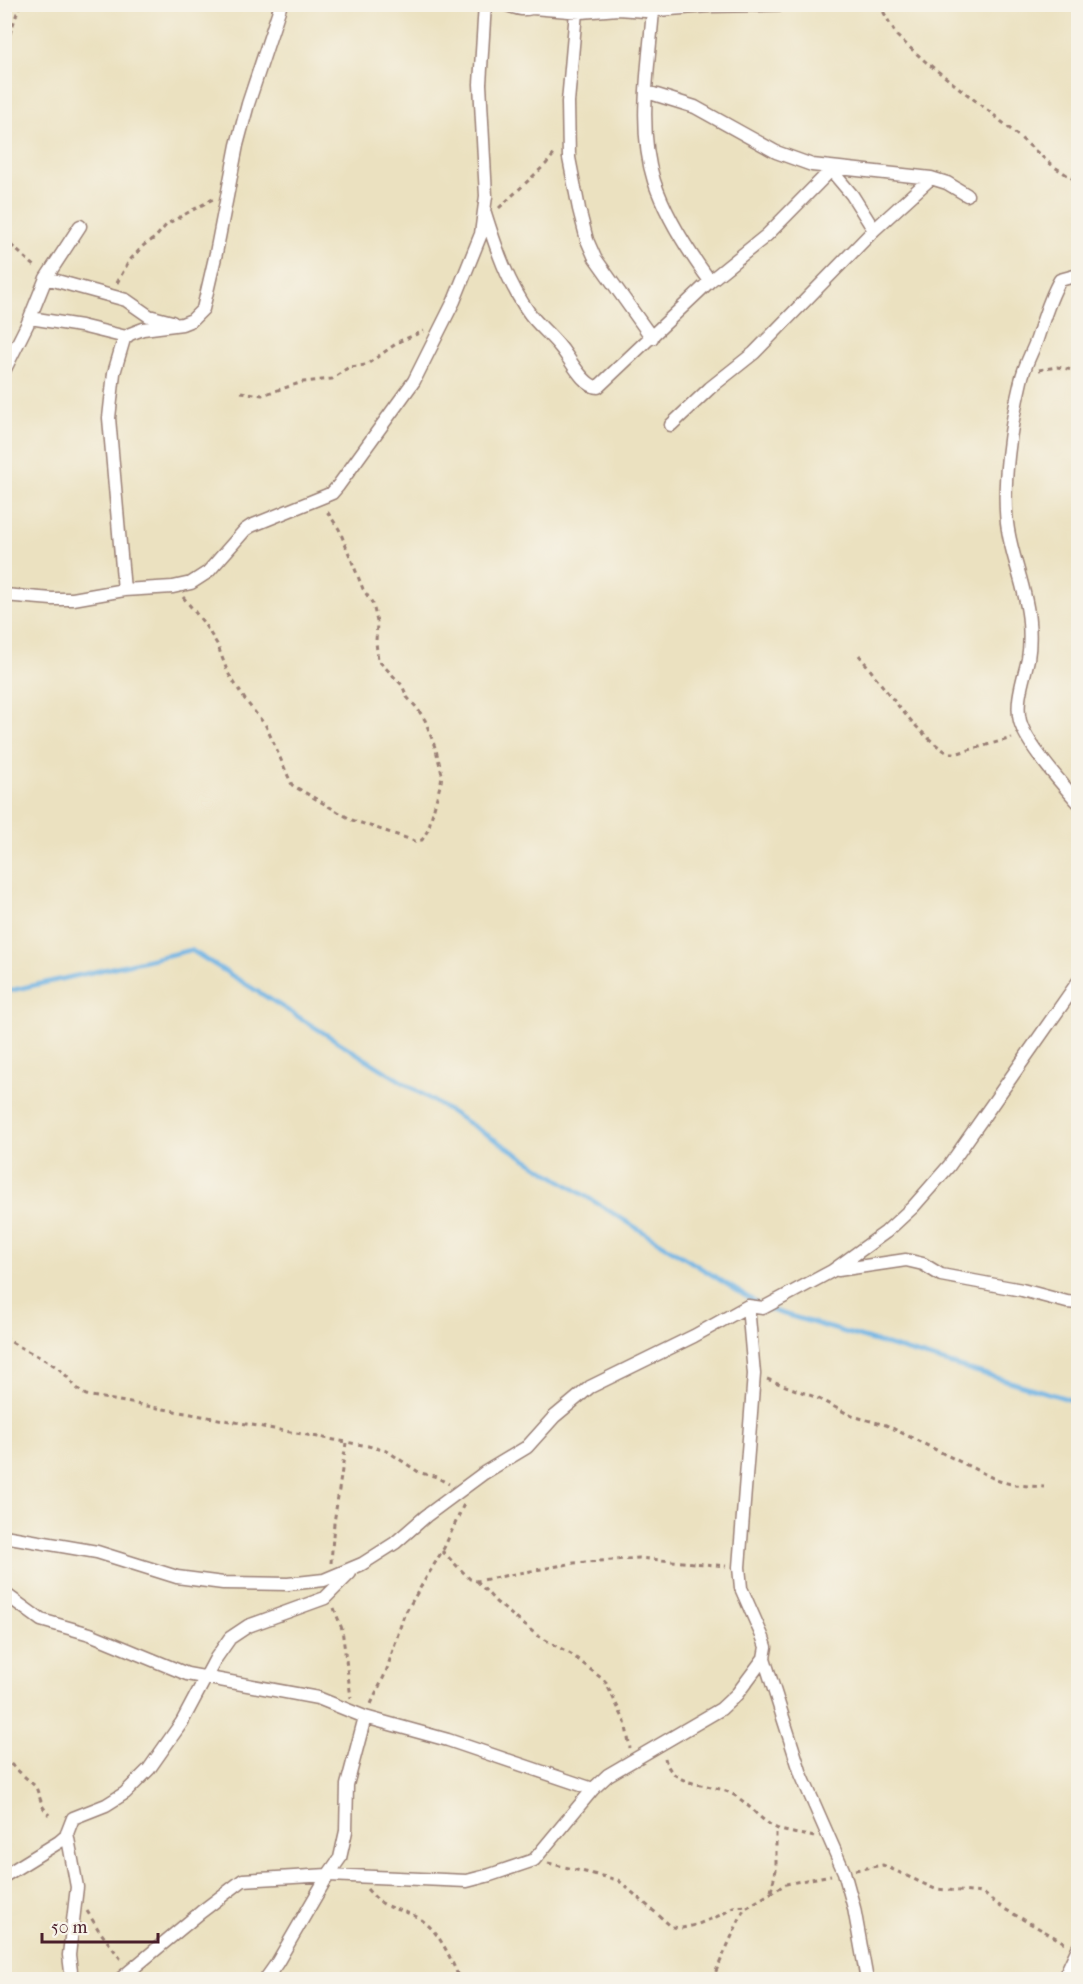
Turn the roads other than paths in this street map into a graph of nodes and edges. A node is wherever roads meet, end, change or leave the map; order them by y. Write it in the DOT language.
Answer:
graph roads {
  1 [pos="281,4"];
  2 [pos="485,4"];
  3 [pos="505,4"];
  4 [pos="807,4"];
  5 [pos="536,6"];
  6 [pos="653,10"];
  7 [pos="576,12"];
  8 [pos="647,92"];
  9 [pos="831,169"];
  10 [pos="931,178"];
  11 [pos="968,195"];
  12 [pos="486,214"];
  13 [pos="80,226"];
  14 [pos="874,230"];
  15 [pos="1078,275"];
  16 [pos="46,278"];
  17 [pos="710,281"];
  18 [pos="30,318"];
  19 [pos="182,324"];
  20 [pos="126,337"];
  21 [pos="652,338"];
  22 [pos="4,371"];
  23 [pos="671,425"];
  24 [pos="124,590"];
  25 [pos="4,595"];
  26 [pos="1078,802"];
  27 [pos="1078,982"];
  28 [pos="832,1270"];
  29 [pos="1078,1303"];
  30 [pos="748,1306"];
  31 [pos="4,1536"];
  32 [pos="358,1566"];
  33 [pos="4,1593"];
  34 [pos="764,1658"];
  35 [pos="205,1678"];
  36 [pos="358,1715"];
  37 [pos="593,1789"];
  38 [pos="67,1833"];
  39 [pos="328,1875"];
  40 [pos="4,1876"];
  41 [pos="1078,1950"];
  42 [pos="72,1980"];
  43 [pos="119,1980"];
  44 [pos="265,1980"];
  45 [pos="867,1980"];
  46 [pos="1063,1980"];
  1 -- 19 [label="street"];
  2 -- 12 [label="street"];
  3 -- 5 [label="street"];
  4 -- 6 [label="street"];
  5 -- 7 [label="street"];
  6 -- 7 [label="street"];
  6 -- 8 [label="street"];
  7 -- 21 [label="street"];
  8 -- 9 [label="street"];
  8 -- 17 [label="street"];
  9 -- 10 [label="street"];
  9 -- 14 [label="street"];
  9 -- 17 [label="street"];
  10 -- 11 [label="street"];
  10 -- 14 [label="street"];
  12 -- 21 [label="street"];
  12 -- 24 [label="street"];
  13 -- 16 [label="street"];
  14 -- 23 [label="street"];
  15 -- 26 [label="street"];
  16 -- 18 [label="street"];
  16 -- 19 [label="street"];
  17 -- 21 [label="street"];
  18 -- 20 [label="street"];
  18 -- 22 [label="street"];
  19 -- 20 [label="street"];
  20 -- 24 [label="street"];
  24 -- 25 [label="street"];
  27 -- 28 [label="street"];
  28 -- 29 [label="street"];
  28 -- 30 [label="street"];
  30 -- 32 [label="street"];
  30 -- 34 [label="street"];
  31 -- 32 [label="street"];
  32 -- 35 [label="street"];
  33 -- 35 [label="street"];
  34 -- 37 [label="street"];
  34 -- 45 [label="street"];
  35 -- 36 [label="street"];
  35 -- 38 [label="street"];
  36 -- 37 [label="street"];
  36 -- 39 [label="street"];
  37 -- 39 [label="street"];
  38 -- 40 [label="street"];
  38 -- 42 [label="street"];
  39 -- 43 [label="street"];
  39 -- 44 [label="street"];
  41 -- 46 [label="street"];
}
